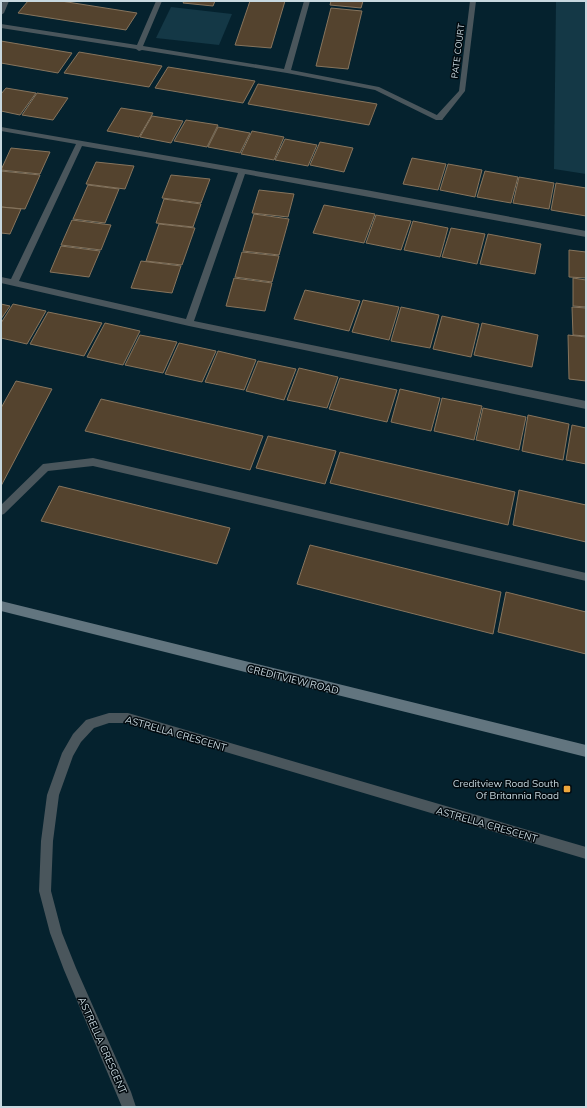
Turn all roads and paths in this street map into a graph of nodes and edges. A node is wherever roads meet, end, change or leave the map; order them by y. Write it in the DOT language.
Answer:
graph roads {
  1 [pos="6,1"];
  2 [pos="159,1"];
  3 [pos="307,1"];
  4 [pos="473,1"];
  5 [pos="1,13"];
  6 [pos="1,26"];
  7 [pos="139,49"];
  8 [pos="287,71"];
  9 [pos="1,129"];
  10 [pos="80,143"];
  11 [pos="242,172"];
  12 [pos="586,234"];
  13 [pos="1,280"];
  14 [pos="14,282"];
  15 [pos="189,323"];
  16 [pos="586,405"];
  17 [pos="1,511"];
  18 [pos="586,577"];
  19 [pos="1,606"];
  20 [pos="586,751"];
  21 [pos="586,854"];
  22 [pos="129,1107"];
  1 -- 5 [label="street"];
  2 -- 7 [label="street"];
  3 -- 8 [label="street"];
  4 -- 8 [label="street, PATE COURT"];
  6 -- 7 [label="street"];
  7 -- 8 [label="street"];
  9 -- 10 [label="street"];
  10 -- 11 [label="street"];
  10 -- 14 [label="street"];
  11 -- 12 [label="street"];
  11 -- 15 [label="street"];
  13 -- 14 [label="street"];
  14 -- 15 [label="street"];
  15 -- 16 [label="street"];
  17 -- 18 [label="street"];
  19 -- 20 [label="main road, CREDITVIEW ROAD"];
  21 -- 22 [label="street, ASTRELLA CRESCENT"];
}
